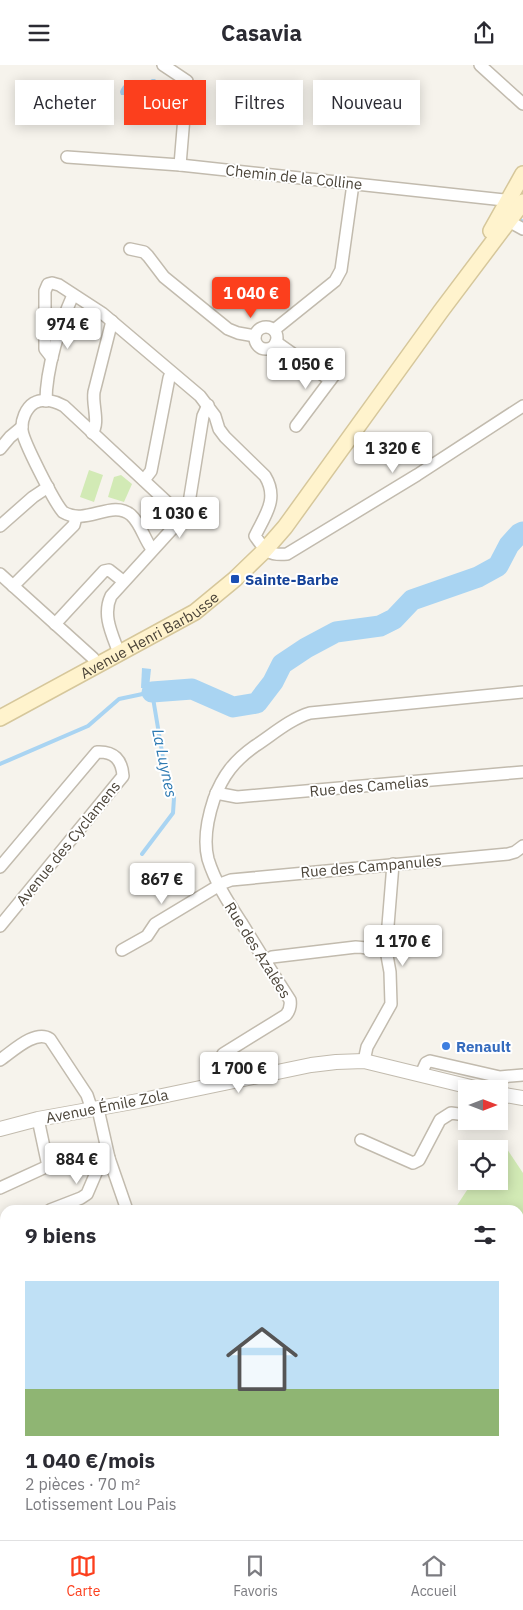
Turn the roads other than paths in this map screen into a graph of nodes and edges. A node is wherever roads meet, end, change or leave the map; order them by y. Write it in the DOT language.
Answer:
graph roads {
  1 [pos="163,65"];
  2 [pos="480,65"];
  3 [pos="523,104"];
  4 [pos="67,157"];
  5 [pos="180,165"];
  6 [pos="523,174"];
  7 [pos="353,184"];
  8 [pos="516,204"];
  9 [pos="504,219"];
  10 [pos="523,229"];
  11 [pos="130,249"];
  12 [pos="73,295"];
  13 [pos="112,321"];
  14 [pos="274,330"];
  15 [pos="255,336"];
  16 [pos="276,342"];
  17 [pos="52,357"];
  18 [pos="338,370"];
  19 [pos="172,373"];
  20 [pos="330,380"];
  21 [pos="46,401"];
  22 [pos="208,405"];
  23 [pos="521,411"];
  24 [pos="296,426"];
  25 [pos="22,427"];
  26 [pos="92,433"];
  27 [pos="0,449"];
  28 [pos="144,480"];
  29 [pos="48,487"];
  30 [pos="76,517"];
  31 [pos="183,517"];
  32 [pos="0,526"];
  33 [pos="152,549"];
  34 [pos="265,550"];
  35 [pos="0,574"];
  36 [pos="123,581"];
  37 [pos="13,586"];
  38 [pos="55,624"];
  39 [pos="119,653"];
  40 [pos="96,666"];
  41 [pos="523,692"];
  42 [pos="0,718"];
  43 [pos="523,772"];
  44 [pos="216,793"];
  45 [pos="523,846"];
  46 [pos="393,864"];
  47 [pos="0,867"];
  48 [pos="218,886"];
  49 [pos="0,926"];
  50 [pos="386,950"];
  51 [pos="122,951"];
  52 [pos="265,961"];
  53 [pos="0,1060"];
  54 [pos="364,1061"];
  55 [pos="523,1070"];
  56 [pos="421,1074"];
  57 [pos="523,1075"];
  58 [pos="223,1084"];
  59 [pos="458,1084"];
  60 [pos="508,1096"];
  61 [pos="523,1098"];
  62 [pos="95,1109"];
  63 [pos="458,1114"];
  64 [pos="38,1119"];
  65 [pos="0,1129"];
  66 [pos="361,1140"];
  67 [pos="105,1158"];
  68 [pos="48,1166"];
  69 [pos="0,1188"];
  70 [pos="65,1205"];
  71 [pos="125,1205"];
  1 -- 5 [label="street"];
  2 -- 3 [label="street"];
  4 -- 5 [label="street, Chemin de la Colline"];
  5 -- 7 [label="street, Chemin de la Colline"];
  6 -- 8 [label="main road, Avenue Henri Barbusse"];
  7 -- 8 [label="street, Chemin de la Colline"];
  7 -- 14 [label="street"];
  8 -- 9 [label="main road, Avenue Henri Barbusse"];
  9 -- 10 [label="street"];
  9 -- 34 [label="main road, Avenue Henri Barbusse"];
  11 -- 15 [label="street"];
  12 -- 13 [label="street"];
  12 -- 17 [label="street"];
  12 -- 17 [label="street"];
  13 -- 19 [label="street"];
  13 -- 26 [label="street"];
  14 -- 15 [label="street"];
  14 -- 16 [label="street"];
  15 -- 16 [label="street"];
  16 -- 20 [label="street"];
  17 -- 21 [label="street"];
  18 -- 20 [label="street"];
  19 -- 22 [label="street"];
  19 -- 28 [label="street"];
  20 -- 24 [label="street"];
  21 -- 25 [label="street"];
  21 -- 26 [label="street"];
  22 -- 31 [label="street"];
  22 -- 34 [label="street"];
  23 -- 34 [label="street"];
  25 -- 27 [label="street"];
  25 -- 29 [label="street"];
  26 -- 28 [label="street"];
  28 -- 31 [label="street"];
  29 -- 30 [label="street"];
  29 -- 32 [label="street"];
  30 -- 33 [label="street"];
  30 -- 37 [label="street"];
  31 -- 33 [label="street"];
  33 -- 36 [label="street"];
  34 -- 39 [label="main road, Avenue Henri Barbusse"];
  35 -- 37 [label="street"];
  36 -- 38 [label="street"];
  36 -- 39 [label="street"];
  37 -- 38 [label="street"];
  38 -- 40 [label="street"];
  39 -- 40 [label="main road, Avenue Henri Barbusse"];
  40 -- 42 [label="main road, Avenue Henri Barbusse"];
  41 -- 44 [label="street, Rue des Azalées"];
  43 -- 44 [label="street, Rue des Camelias"];
  44 -- 48 [label="street, Rue des Azalées"];
  45 -- 46 [label="street, Rue des Campanules"];
  46 -- 48 [label="street, Rue des Campanules"];
  46 -- 50 [label="street"];
  47 -- 49 [label="street, Avenue des Cyclamens"];
  48 -- 51 [label="street, Rue des Campanules"];
  48 -- 52 [label="street, Rue des Azalées"];
  50 -- 52 [label="street"];
  50 -- 54 [label="street"];
  52 -- 58 [label="street, Rue des Azalées"];
  53 -- 62 [label="street"];
  54 -- 56 [label="street, Avenue Émile Zola"];
  54 -- 58 [label="street, Avenue Émile Zola"];
  55 -- 57 [label="street"];
  56 -- 57 [label="street"];
  56 -- 59 [label="street, Avenue Émile Zola"];
  58 -- 62 [label="street, Avenue Émile Zola"];
  60 -- 61 [label="street"];
  62 -- 64 [label="street, Avenue Émile Zola"];
  62 -- 67 [label="street"];
  63 -- 66 [label="street"];
  64 -- 65 [label="street, Avenue Émile Zola"];
  64 -- 68 [label="street"];
  67 -- 68 [label="street"];
  67 -- 70 [label="street"];
  67 -- 71 [label="street"];
  68 -- 69 [label="street"];
}
